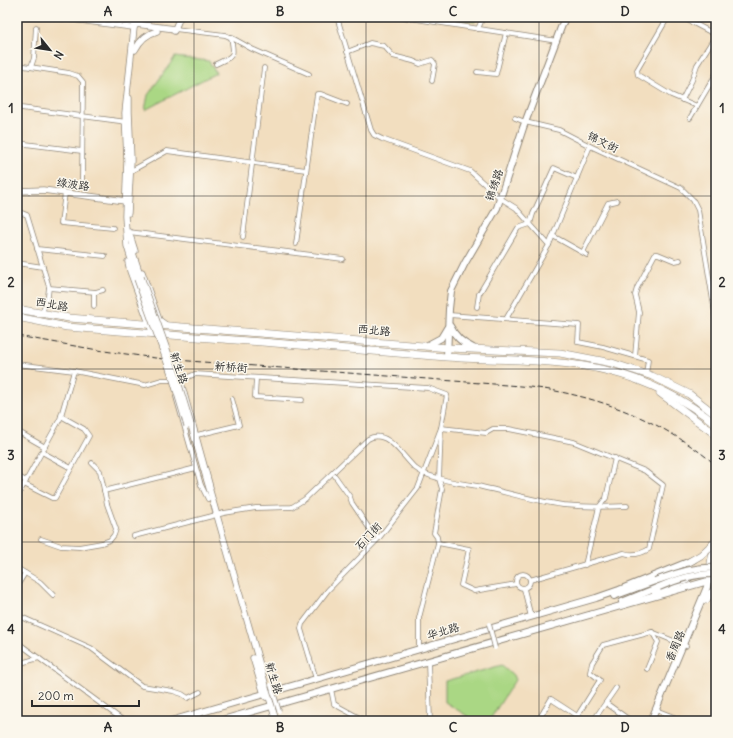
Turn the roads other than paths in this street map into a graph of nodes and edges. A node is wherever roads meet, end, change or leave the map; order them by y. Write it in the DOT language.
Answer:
graph roads {
  1 [pos="51,17"];
  2 [pos="176,17"];
  3 [pos="180,17"];
  4 [pos="337,17"];
  5 [pos="403,17"];
  6 [pos="483,17"];
  7 [pos="565,17"];
  8 [pos="668,17"];
  9 [pos="682,17"];
  10 [pos="84,18"];
  11 [pos="434,19"];
  12 [pos="36,27"];
  13 [pos="135,27"];
  14 [pos="478,29"];
  15 [pos="173,30"];
  16 [pos="157,31"];
  17 [pos="506,33"];
  18 [pos="716,35"];
  19 [pos="231,37"];
  20 [pos="557,41"];
  21 [pos="135,50"];
  22 [pos="347,52"];
  23 [pos="216,64"];
  24 [pos="17,65"];
  25 [pos="31,67"];
  26 [pos="264,68"];
  27 [pos="477,72"];
  28 [pos="309,74"];
  29 [pos="716,74"];
  30 [pos="432,81"];
  31 [pos="682,100"];
  32 [pos="347,104"];
  33 [pos="697,106"];
  34 [pos="21,108"];
  35 [pos="83,116"];
  36 [pos="515,118"];
  37 [pos="690,118"];
  38 [pos="127,122"];
  39 [pos="526,122"];
  40 [pos="17,143"];
  41 [pos="590,146"];
  42 [pos="82,151"];
  43 [pos="253,163"];
  44 [pos="306,170"];
  45 [pos="131,171"];
  46 [pos="577,178"];
  47 [pos="82,182"];
  48 [pos="17,190"];
  49 [pos="65,193"];
  50 [pos="500,198"];
  51 [pos="125,201"];
  52 [pos="617,201"];
  53 [pos="17,213"];
  54 [pos="530,224"];
  55 [pos="114,228"];
  56 [pos="129,232"];
  57 [pos="553,236"];
  58 [pos="243,237"];
  59 [pos="296,244"];
  60 [pos="549,245"];
  61 [pos="127,246"];
  62 [pos="38,249"];
  63 [pos="582,252"];
  64 [pos="587,255"];
  65 [pos="105,256"];
  66 [pos="344,258"];
  67 [pos="680,260"];
  68 [pos="17,263"];
  69 [pos="43,267"];
  70 [pos="139,278"];
  71 [pos="49,288"];
  72 [pos="103,290"];
  73 [pos="94,292"];
  74 [pos="94,306"];
  75 [pos="477,307"];
  76 [pos="17,309"];
  77 [pos="144,309"];
  78 [pos="42,313"];
  79 [pos="449,315"];
  80 [pos="17,317"];
  81 [pos="506,319"];
  82 [pos="716,319"];
  83 [pos="136,323"];
  84 [pos="449,325"];
  85 [pos="155,326"];
  86 [pos="426,346"];
  87 [pos="448,348"];
  88 [pos="474,349"];
  89 [pos="635,356"];
  90 [pos="447,357"];
  91 [pos="17,364"];
  92 [pos="176,370"];
  93 [pos="74,371"];
  94 [pos="646,374"];
  95 [pos="256,378"];
  96 [pos="171,380"];
  97 [pos="181,380"];
  98 [pos="649,385"];
  99 [pos="447,395"];
  100 [pos="232,399"];
  101 [pos="302,400"];
  102 [pos="716,415"];
  103 [pos="61,416"];
  104 [pos="716,424"];
  105 [pos="441,428"];
  106 [pos="17,431"];
  107 [pos="197,435"];
  108 [pos="716,435"];
  109 [pos="45,447"];
  110 [pos="42,452"];
  111 [pos="615,458"];
  112 [pos="92,463"];
  113 [pos="72,468"];
  114 [pos="196,468"];
  115 [pos="424,473"];
  116 [pos="17,476"];
  117 [pos="335,476"];
  118 [pos="439,479"];
  119 [pos="25,482"];
  120 [pos="104,491"];
  121 [pos="17,496"];
  122 [pos="210,498"];
  123 [pos="627,506"];
  124 [pos="599,507"];
  125 [pos="215,516"];
  126 [pos="134,536"];
  127 [pos="379,538"];
  128 [pos="41,539"];
  129 [pos="716,542"];
  130 [pos="438,543"];
  131 [pos="716,548"];
  132 [pos="689,562"];
  133 [pos="585,565"];
  134 [pos="681,565"];
  135 [pos="17,568"];
  136 [pos="716,569"];
  137 [pos="26,573"];
  138 [pos="714,579"];
  139 [pos="530,580"];
  140 [pos="516,584"];
  141 [pos="17,586"];
  142 [pos="692,586"];
  143 [pos="524,589"];
  144 [pos="716,590"];
  145 [pos="54,595"];
  146 [pos="705,597"];
  147 [pos="628,604"];
  148 [pos="17,615"];
  149 [pos="531,617"];
  150 [pos="516,621"];
  151 [pos="489,624"];
  152 [pos="530,632"];
  153 [pos="652,632"];
  154 [pos="17,642"];
  155 [pos="685,645"];
  156 [pos="496,648"];
  157 [pos="419,649"];
  158 [pos="39,658"];
  159 [pos="428,661"];
  160 [pos="17,664"];
  161 [pos="647,669"];
  162 [pos="316,679"];
  163 [pos="271,685"];
  164 [pos="616,688"];
  165 [pos="331,689"];
  166 [pos="200,692"];
  167 [pos="266,694"];
  168 [pos="606,703"];
  169 [pos="272,706"];
  170 [pos="657,710"];
  171 [pos="278,711"];
  172 [pos="577,716"];
  173 [pos="124,721"];
  174 [pos="171,721"];
  175 [pos="219,721"];
  176 [pos="276,721"];
  177 [pos="364,721"];
  178 [pos="430,721"];
  179 [pos="538,721"];
  180 [pos="574,721"];
  181 [pos="585,721"];
  182 [pos="593,721"];
  183 [pos="631,721"];
  184 [pos="651,721"];
  185 [pos="655,721"];
  186 [pos="684,721"];
  1 -- 10 [label="street"];
  2 -- 15 [label="main road"];
  3 -- 15 [label="main road"];
  4 -- 22 [label="street"];
  5 -- 11 [label="street"];
  6 -- 14 [label="street"];
  7 -- 20 [label="main road, 锦绣路"];
  8 -- 31 [label="street"];
  9 -- 18 [label="street"];
  10 -- 13 [label="street"];
  11 -- 14 [label="street"];
  12 -- 25 [label="street"];
  13 -- 15 [label="main road"];
  13 -- 16 [label="main road"];
  13 -- 21 [label="main road, 新生路"];
  13 -- 38 [label="main road, 新生路"];
  14 -- 17 [label="street"];
  15 -- 16 [label="main road"];
  15 -- 19 [label="street"];
  16 -- 21 [label="main road"];
  17 -- 20 [label="street"];
  17 -- 27 [label="street"];
  18 -- 31 [label="street"];
  19 -- 23 [label="street"];
  19 -- 28 [label="street"];
  20 -- 39 [label="main road, 锦绣路"];
  21 -- 38 [label="main road, 新生路"];
  22 -- 30 [label="street"];
  22 -- 50 [label="street"];
  24 -- 25 [label="street"];
  25 -- 35 [label="street"];
  26 -- 43 [label="street"];
  29 -- 33 [label="street"];
  31 -- 33 [label="street"];
  32 -- 44 [label="street"];
  33 -- 37 [label="street"];
  34 -- 35 [label="street"];
  35 -- 38 [label="street"];
  35 -- 42 [label="street"];
  36 -- 39 [label="street, 锦文街"];
  38 -- 45 [label="main road, 新生路"];
  38 -- 51 [label="main road, 新生路"];
  39 -- 41 [label="street, 锦文街"];
  39 -- 50 [label="main road, 锦绣路"];
  40 -- 42 [label="street"];
  41 -- 46 [label="street"];
  41 -- 82 [label="street, 锦文街"];
  42 -- 47 [label="street"];
  43 -- 44 [label="street"];
  43 -- 45 [label="street"];
  43 -- 58 [label="street"];
  44 -- 59 [label="street"];
  45 -- 56 [label="main road, 新生路"];
  46 -- 54 [label="street"];
  46 -- 57 [label="street"];
  48 -- 49 [label="main road, 绿波路"];
  49 -- 51 [label="main road, 绿波路"];
  49 -- 55 [label="street"];
  50 -- 54 [label="street"];
  50 -- 79 [label="main road, 锦绣路"];
  51 -- 61 [label="main road, 新生路"];
  52 -- 63 [label="street"];
  53 -- 62 [label="street"];
  54 -- 60 [label="street"];
  54 -- 75 [label="street"];
  56 -- 66 [label="street"];
  56 -- 70 [label="main road, 新生路"];
  56 -- 85 [label="main road"];
  57 -- 60 [label="street"];
  57 -- 63 [label="street"];
  60 -- 81 [label="street"];
  61 -- 70 [label="main road, 新生路"];
  61 -- 77 [label="main road"];
  62 -- 65 [label="street"];
  62 -- 69 [label="street"];
  63 -- 64 [label="street"];
  67 -- 89 [label="street"];
  68 -- 69 [label="street"];
  69 -- 71 [label="street"];
  70 -- 122 [label="main road, 新生路, bridge"];
  71 -- 73 [label="street"];
  71 -- 78 [label="street"];
  72 -- 73 [label="street"];
  73 -- 74 [label="street"];
  76 -- 78 [label="highway, 西北路"];
  77 -- 83 [label="main road"];
  77 -- 85 [label="main road"];
  78 -- 83 [label="highway, 西北路"];
  79 -- 81 [label="street"];
  79 -- 84 [label="main road, 锦绣路"];
  80 -- 85 [label="highway, 西北路"];
  81 -- 89 [label="street"];
  83 -- 85 [label="highway, 西北路"];
  84 -- 86 [label="main road"];
  84 -- 87 [label="main road, 锦绣路"];
  84 -- 88 [label="main road"];
  85 -- 86 [label="highway, 西北路"];
  85 -- 90 [label="highway, 西北路"];
  85 -- 92 [label="street, bridge"];
  86 -- 87 [label="highway, 西北路"];
  87 -- 88 [label="highway, 西北路"];
  87 -- 90 [label="main road, 锦绣路"];
  88 -- 94 [label="highway, 西北路"];
  89 -- 94 [label="street"];
  90 -- 98 [label="highway, 西北路"];
  91 -- 93 [label="street, 新桥街"];
  93 -- 96 [label="street, 新桥街"];
  93 -- 103 [label="street"];
  94 -- 102 [label="highway, 西北路"];
  95 -- 97 [label="street, 新桥街"];
  95 -- 99 [label="street, 新桥街"];
  95 -- 101 [label="street"];
  96 -- 97 [label="street, 新桥街"];
  96 -- 114 [label="street"];
  97 -- 107 [label="street"];
  98 -- 104 [label="highway, 西北路"];
  98 -- 108 [label="highway"];
  99 -- 105 [label="street, 石门街"];
  100 -- 107 [label="street"];
  103 -- 109 [label="street"];
  103 -- 113 [label="street"];
  105 -- 111 [label="street"];
  105 -- 115 [label="street, 石门街"];
  105 -- 118 [label="street"];
  106 -- 109 [label="street"];
  107 -- 122 [label="street"];
  109 -- 110 [label="street"];
  110 -- 113 [label="street"];
  110 -- 119 [label="street"];
  111 -- 124 [label="street"];
  111 -- 133 [label="street"];
  112 -- 120 [label="street"];
  113 -- 119 [label="street"];
  114 -- 120 [label="street"];
  114 -- 122 [label="street"];
  115 -- 118 [label="street"];
  115 -- 125 [label="street"];
  115 -- 127 [label="street, 石门街"];
  116 -- 119 [label="street"];
  117 -- 127 [label="street"];
  118 -- 124 [label="street"];
  118 -- 130 [label="street"];
  119 -- 121 [label="street"];
  120 -- 128 [label="street"];
  122 -- 125 [label="main road, 新生路"];
  123 -- 124 [label="street"];
  124 -- 133 [label="street"];
  125 -- 126 [label="street"];
  125 -- 167 [label="main road, 新生路"];
  127 -- 162 [label="street, 石门街"];
  129 -- 132 [label="highway"];
  130 -- 140 [label="street"];
  130 -- 157 [label="street"];
  131 -- 132 [label="main road, 华北路"];
  131 -- 138 [label="highway"];
  132 -- 134 [label="main road, 华北路"];
  133 -- 139 [label="street"];
  134 -- 147 [label="main road"];
  134 -- 149 [label="main road, 华北路"];
  135 -- 137 [label="street"];
  136 -- 138 [label="highway"];
  136 -- 150 [label="main road, bridge"];
  137 -- 141 [label="street"];
  137 -- 145 [label="street"];
  138 -- 142 [label="main road"];
  138 -- 146 [label="main road, 香周路"];
  138 -- 152 [label="main road, bridge"];
  139 -- 140 [label="street"];
  139 -- 143 [label="street"];
  140 -- 143 [label="street"];
  142 -- 146 [label="main road"];
  142 -- 147 [label="main road"];
  143 -- 149 [label="street"];
  144 -- 146 [label="highway"];
  146 -- 155 [label="main road, 香周路"];
  147 -- 152 [label="main road"];
  148 -- 166 [label="street"];
  149 -- 150 [label="main road, 华北路"];
  150 -- 157 [label="main road, 华北路"];
  151 -- 156 [label="street, bridge"];
  152 -- 159 [label="main road"];
  153 -- 155 [label="street"];
  153 -- 161 [label="street"];
  153 -- 172 [label="street"];
  154 -- 158 [label="street"];
  155 -- 170 [label="main road, 香周路"];
  157 -- 162 [label="main road, 华北路"];
  158 -- 160 [label="street"];
  158 -- 173 [label="street"];
  159 -- 165 [label="main road"];
  159 -- 178 [label="street"];
  162 -- 167 [label="main road, 华北路"];
  163 -- 171 [label="street, bridge"];
  164 -- 168 [label="street"];
  165 -- 169 [label="main road"];
  165 -- 177 [label="street"];
  167 -- 169 [label="main road, 新生路"];
  167 -- 174 [label="main road, 华北路"];
  168 -- 182 [label="street"];
  168 -- 183 [label="street"];
  169 -- 175 [label="main road"];
  169 -- 176 [label="main road, 新生路"];
  170 -- 184 [label="main road, 香周路"];
  170 -- 185 [label="main road, 香周路"];
  170 -- 186 [label="street"];
  172 -- 179 [label="street"];
  172 -- 180 [label="street"];
  172 -- 181 [label="street"];
}
